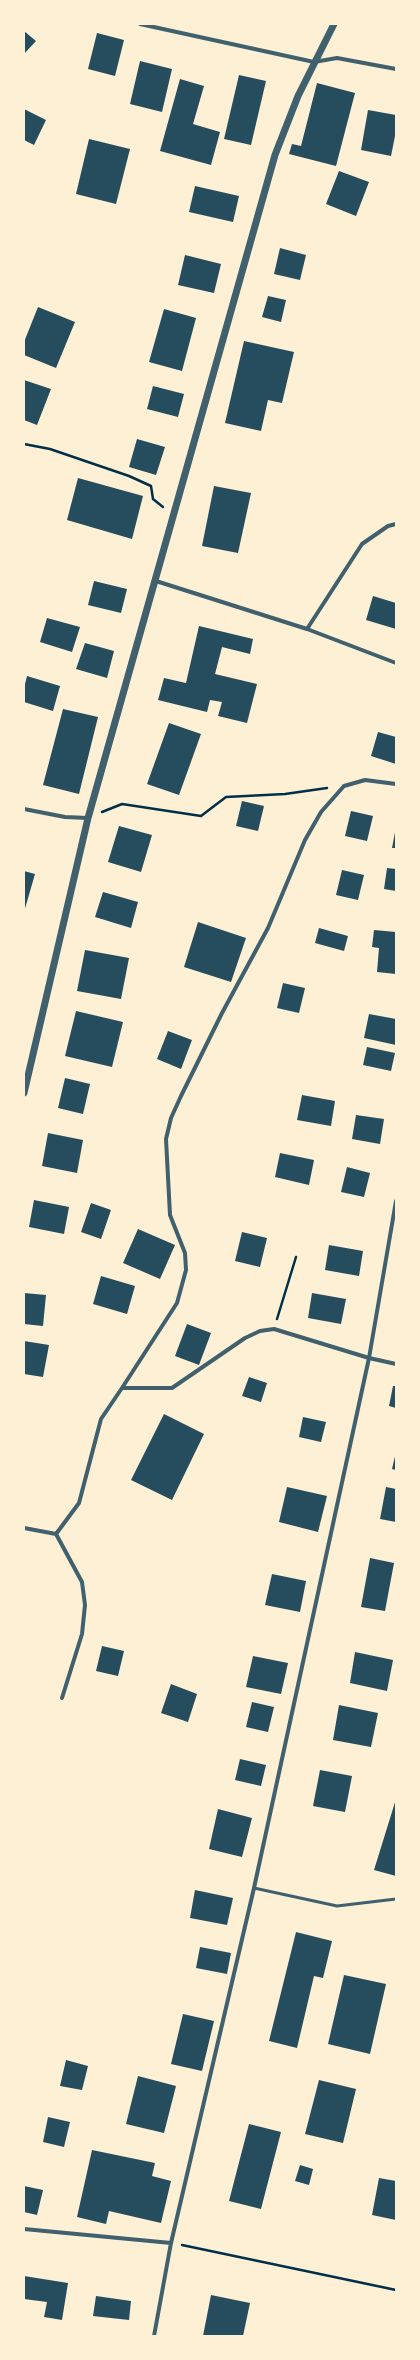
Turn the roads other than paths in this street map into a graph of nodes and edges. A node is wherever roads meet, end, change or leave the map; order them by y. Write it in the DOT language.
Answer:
graph roads {
  1 [pos="140,24"];
  2 [pos="334,24"];
  3 [pos="314,62"];
  4 [pos="396,69"];
  5 [pos="396,524"];
  6 [pos="156,581"];
  7 [pos="307,629"];
  8 [pos="396,663"];
  9 [pos="396,784"];
  10 [pos="24,809"];
  11 [pos="88,818"];
  12 [pos="24,1093"];
  13 [pos="396,1201"];
  14 [pos="369,1358"];
  15 [pos="396,1364"];
  16 [pos="122,1388"];
  17 [pos="24,1528"];
  18 [pos="56,1534"];
  19 [pos="62,1698"];
  20 [pos="254,1888"];
  21 [pos="396,1900"];
  22 [pos="24,2229"];
  23 [pos="171,2243"];
  24 [pos="154,2336"];
  1 -- 3 [label="street"];
  2 -- 3 [label="street"];
  3 -- 4 [label="street"];
  3 -- 6 [label="street"];
  5 -- 7 [label="street"];
  6 -- 7 [label="street"];
  6 -- 11 [label="street"];
  7 -- 8 [label="street"];
  9 -- 16 [label="street"];
  10 -- 11 [label="street"];
  11 -- 12 [label="street"];
  13 -- 14 [label="street"];
  14 -- 15 [label="street"];
  14 -- 16 [label="street"];
  14 -- 20 [label="street"];
  16 -- 18 [label="street"];
  17 -- 18 [label="street"];
  18 -- 19 [label="street"];
  20 -- 21 [label="lane"];
  20 -- 23 [label="street"];
  22 -- 23 [label="street"];
  23 -- 24 [label="street"];
}
